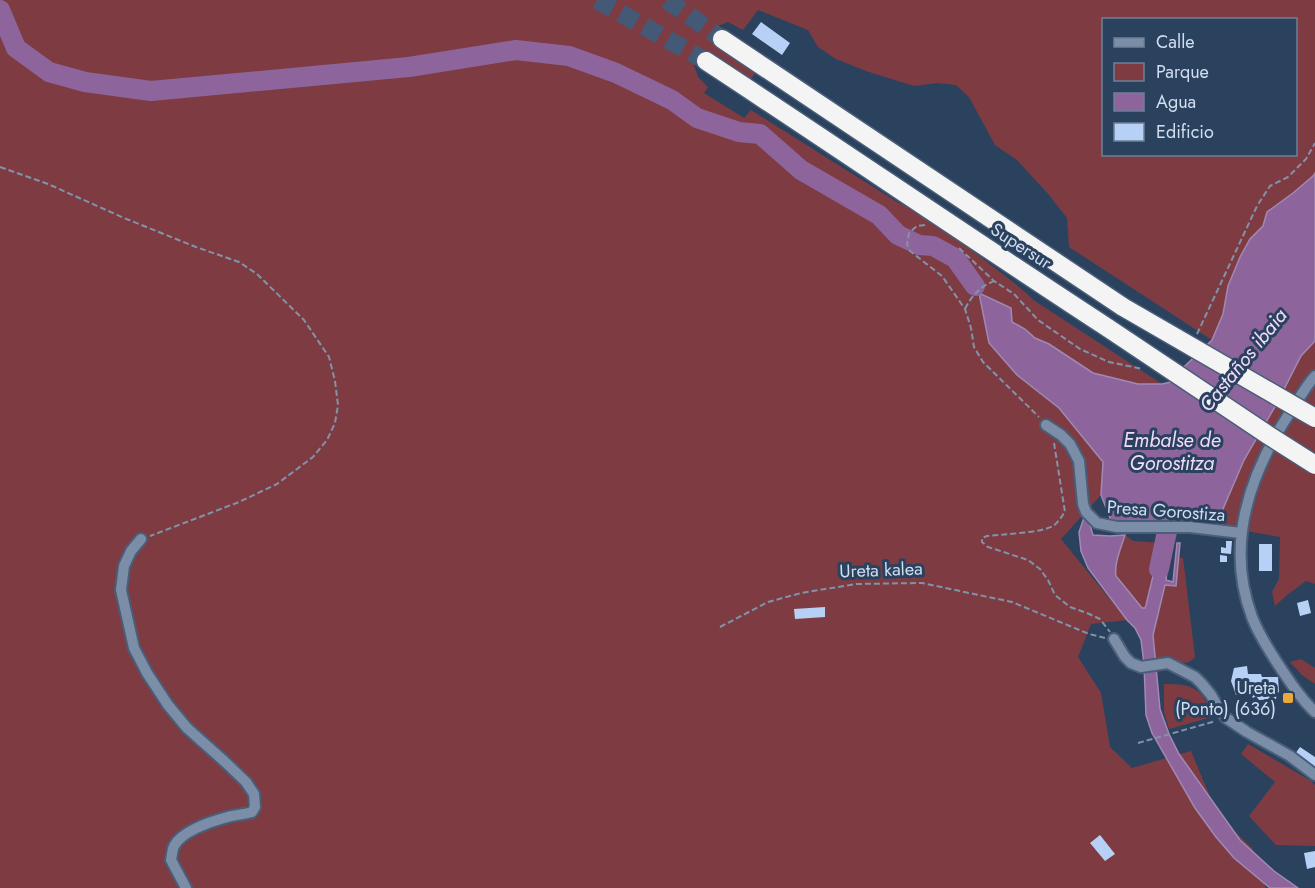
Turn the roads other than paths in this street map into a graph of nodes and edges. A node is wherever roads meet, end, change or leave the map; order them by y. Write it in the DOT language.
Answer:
graph roads {
  1 [pos="722,39"];
  2 [pos="705,61"];
  3 [pos="1315,376"];
  4 [pos="1315,417"];
  5 [pos="1046,425"];
  6 [pos="1315,465"];
  7 [pos="1241,533"];
  8 [pos="141,539"];
  9 [pos="1114,639"];
  10 [pos="1315,712"];
  11 [pos="1315,775"];
  12 [pos="186,888"];
  1 -- 4 [label="highway, Supersur, bridge"];
  2 -- 6 [label="highway, Supersur, bridge"];
  3 -- 7 [label="street"];
  5 -- 7 [label="street, Presa Gorostiza"];
  7 -- 10 [label="street"];
  8 -- 12 [label="street"];
  9 -- 11 [label="street"];
}
